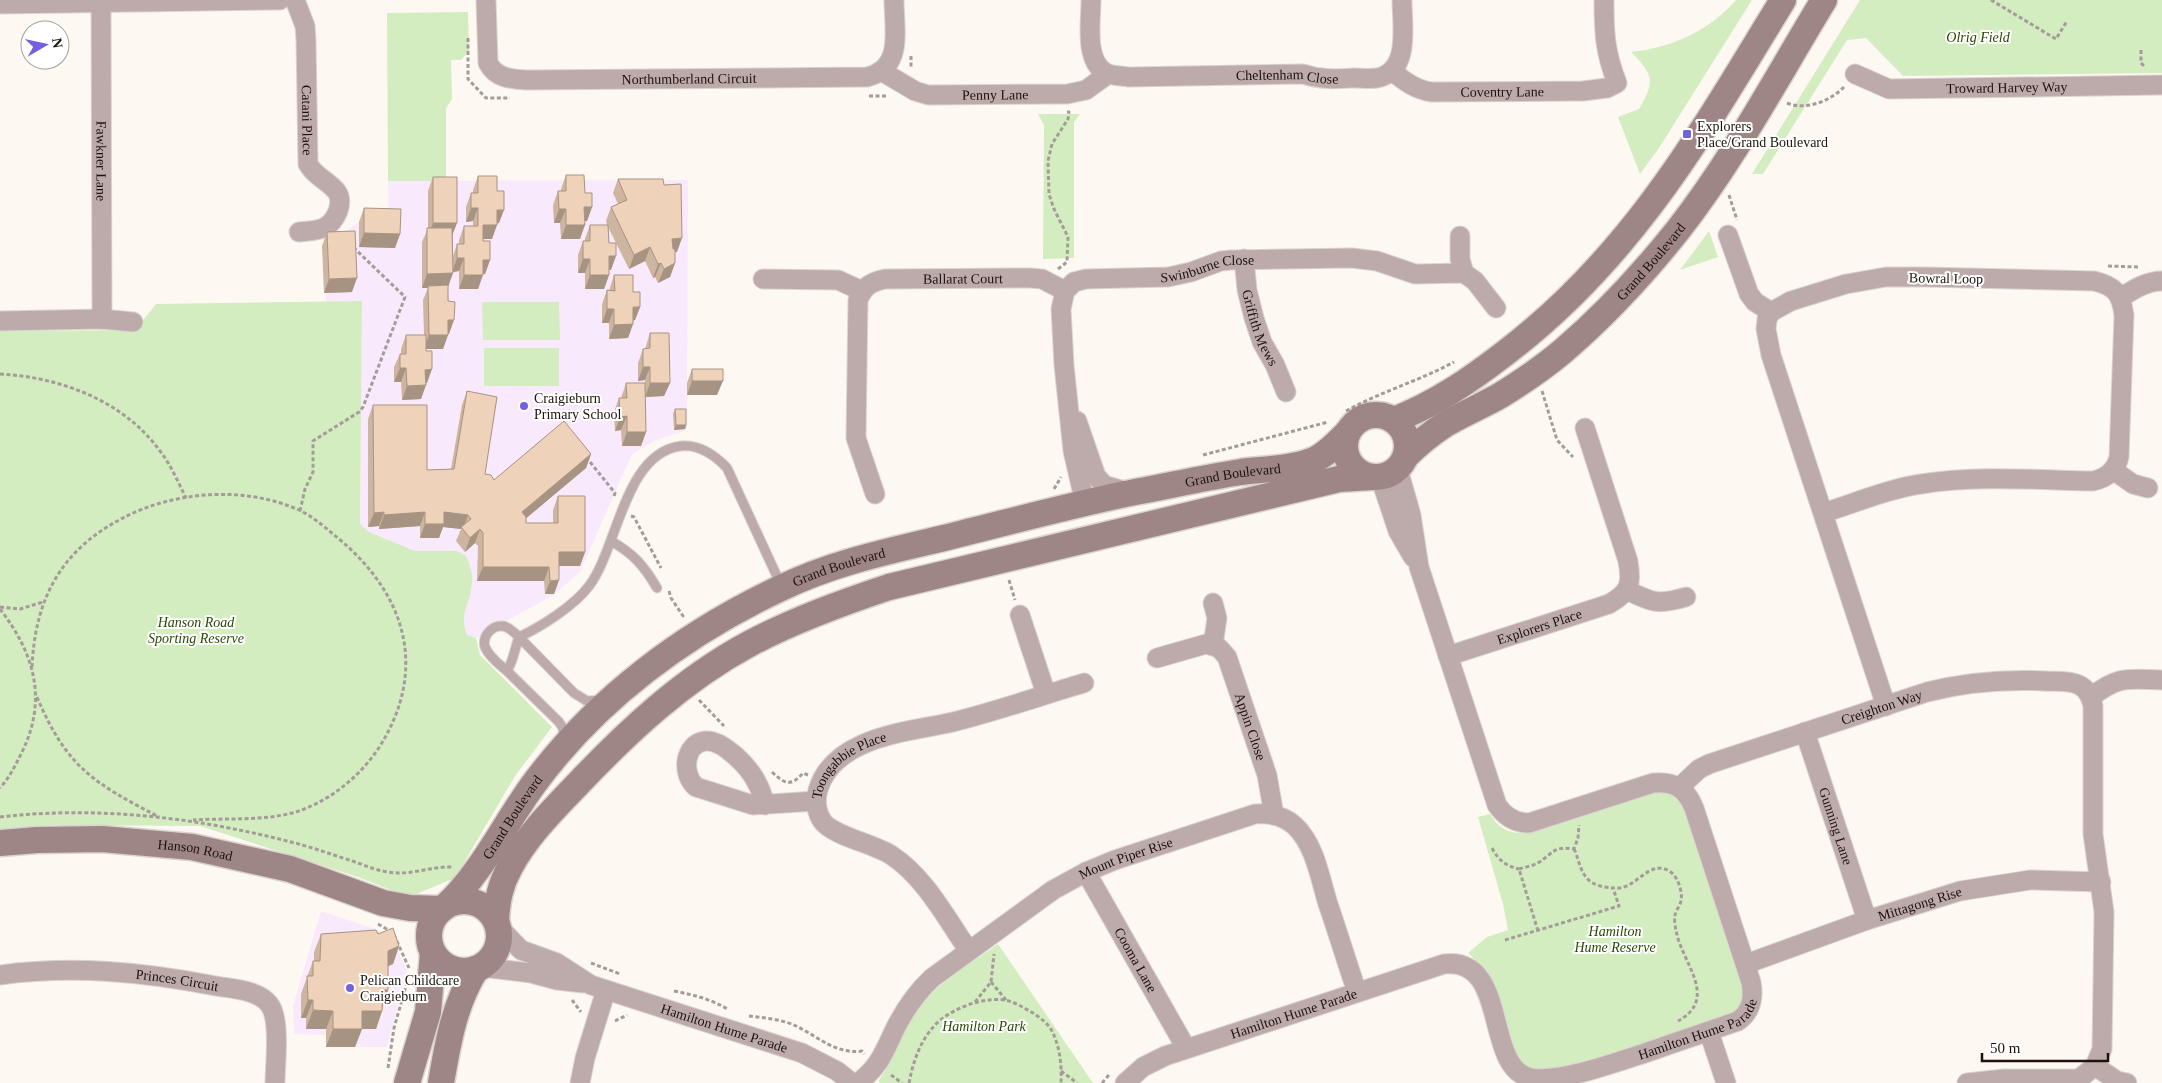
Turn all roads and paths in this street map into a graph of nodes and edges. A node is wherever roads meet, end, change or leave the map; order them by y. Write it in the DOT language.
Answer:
graph roads {
  1 [pos="280,0"];
  2 [pos="295,0"];
  3 [pos="486,0"];
  4 [pos="894,0"];
  5 [pos="1091,0"];
  6 [pos="1402,0"];
  7 [pos="1604,0"];
  8 [pos="1783,0"];
  9 [pos="1824,0"];
  10 [pos="1990,0"];
  11 [pos="23,2"];
  12 [pos="101,3"];
  13 [pos="0,4"];
  14 [pos="2067,21"];
  15 [pos="1392,71"];
  16 [pos="883,72"];
  17 [pos="1108,74"];
  18 [pos="1855,74"];
  19 [pos="2162,85"];
  20 [pos="1067,94"];
  21 [pos="1784,102"];
  22 [pos="1728,191"];
  23 [pos="330,225"];
  24 [pos="1734,231"];
  25 [pos="299,232"];
  26 [pos="1460,236"];
  27 [pos="1244,259"];
  28 [pos="1464,273"];
  29 [pos="763,278"];
  30 [pos="2162,281"];
  31 [pos="1058,287"];
  32 [pos="862,291"];
  33 [pos="2120,298"];
  34 [pos="1496,308"];
  35 [pos="1771,312"];
  36 [pos="102,319"];
  37 [pos="0,321"];
  38 [pos="133,322"];
  39 [pos="1457,360"];
  40 [pos="0,374"];
  41 [pos="1542,390"];
  42 [pos="1286,392"];
  43 [pos="1069,402"];
  44 [pos="1394,420"];
  45 [pos="1340,423"];
  46 [pos="1585,428"];
  47 [pos="1200,456"];
  48 [pos="1573,456"];
  49 [pos="1389,470"];
  50 [pos="2113,470"];
  51 [pos="2148,488"];
  52 [pos="1132,493"];
  53 [pos="875,494"];
  54 [pos="186,498"];
  55 [pos="1085,503"];
  56 [pos="300,511"];
  57 [pos="1823,513"];
  58 [pos="1121,530"];
  59 [pos="611,541"];
  60 [pos="1004,560"];
  61 [pos="782,587"];
  62 [pos="657,588"];
  63 [pos="1627,590"];
  64 [pos="1686,597"];
  65 [pos="44,601"];
  66 [pos="1213,603"];
  67 [pos="0,608"];
  68 [pos="1020,615"];
  69 [pos="519,638"];
  70 [pos="1213,645"];
  71 [pos="1448,656"];
  72 [pos="1157,658"];
  73 [pos="32,667"];
  74 [pos="508,671"];
  75 [pos="2162,680"];
  76 [pos="1084,683"];
  77 [pos="36,694"];
  78 [pos="1046,694"];
  79 [pos="616,696"];
  80 [pos="2091,697"];
  81 [pos="1886,706"];
  82 [pos="1805,732"];
  83 [pos="565,746"];
  84 [pos="1680,787"];
  85 [pos="0,788"];
  86 [pos="816,801"];
  87 [pos="765,805"];
  88 [pos="1574,809"];
  89 [pos="1274,815"];
  90 [pos="160,818"];
  91 [pos="187,820"];
  92 [pos="0,843"];
  93 [pos="1492,848"];
  94 [pos="1574,849"];
  95 [pos="352,861"];
  96 [pos="1519,869"];
  97 [pos="1086,872"];
  98 [pos="2101,882"];
  99 [pos="343,887"];
  100 [pos="1613,888"];
  101 [pos="444,907"];
  102 [pos="376,912"];
  103 [pos="1867,920"];
  104 [pos="497,924"];
  105 [pos="1538,931"];
  106 [pos="991,936"];
  107 [pos="1504,940"];
  108 [pos="432,949"];
  109 [pos="969,951"];
  110 [pos="588,962"];
  111 [pos="1746,964"];
  112 [pos="479,968"];
  113 [pos="0,975"];
  114 [pos="627,977"];
  115 [pos="991,982"];
  116 [pos="599,987"];
  117 [pos="667,990"];
  118 [pos="1357,992"];
  119 [pos="1006,1000"];
  120 [pos="973,1003"];
  121 [pos="732,1012"];
  122 [pos="743,1015"];
  123 [pos="1709,1032"];
  124 [pos="1672,1044"];
  125 [pos="1186,1048"];
  126 [pos="877,1065"];
  127 [pos="2094,1066"];
  128 [pos="1061,1070"];
  129 [pos="397,1078"];
  130 [pos="1530,1081"];
  131 [pos="275,1083"];
  132 [pos="441,1083"];
  133 [pos="580,1083"];
  134 [pos="852,1083"];
  135 [pos="858,1083"];
  136 [pos="909,1083"];
  137 [pos="1061,1083"];
  138 [pos="1077,1083"];
  139 [pos="1125,1083"];
  140 [pos="1726,1083"];
  141 [pos="1967,1083"];
  142 [pos="2127,1083"];
  1 -- 12 [label="street"];
  2 -- 23 [label="street, Catani Place"];
  3 -- 16 [label="street, Northumberland Circuit"];
  4 -- 16 [label="street"];
  5 -- 17 [label="street"];
  6 -- 15 [label="street"];
  7 -- 15 [label="street, Coventry Lane"];
  8 -- 44 [label="street"];
  9 -- 49 [label="street, Grand Boulevard"];
  10 -- 14 [label="path"];
  11 -- 12 [label="street"];
  11 -- 13 [label="street"];
  12 -- 36 [label="street, Fawkner Lane"];
  15 -- 17 [label="street, Cheltenham Close"];
  16 -- 20 [label="street, Penny Lane"];
  17 -- 20 [label="street, Penny Lane"];
  18 -- 19 [label="street, Troward Harvey Way"];
  18 -- 21 [label="path"];
  20 -- 31 [label="path"];
  22 -- 24 [label="path"];
  23 -- 25 [label="street"];
  23 -- 56 [label="path"];
  24 -- 35 [label="street"];
  26 -- 28 [label="street"];
  27 -- 28 [label="street, Swinburne Close"];
  27 -- 31 [label="street, Swinburne Close"];
  27 -- 42 [label="street, Griffith Mews"];
  28 -- 34 [label="street"];
  29 -- 32 [label="street"];
  30 -- 33 [label="street"];
  31 -- 32 [label="street, Ballarat Court"];
  31 -- 43 [label="street"];
  32 -- 53 [label="street"];
  33 -- 35 [label="street, Bowral Loop"];
  33 -- 50 [label="street"];
  35 -- 57 [label="street"];
  36 -- 37 [label="street"];
  36 -- 38 [label="street"];
  39 -- 45 [label="path"];
  40 -- 54 [label="path"];
  41 -- 48 [label="path"];
  43 -- 52 [label="street"];
  43 -- 55 [label="street"];
  44 -- 45 [label="street, Grand Boulevard"];
  44 -- 49 [label="street"];
  45 -- 47 [label="path"];
  45 -- 49 [label="street"];
  45 -- 52 [label="street, Grand Boulevard"];
  46 -- 63 [label="street"];
  49 -- 58 [label="street, Grand Boulevard"];
  49 -- 71 [label="street"];
  50 -- 51 [label="street"];
  50 -- 57 [label="street"];
  52 -- 55 [label="street, Grand Boulevard"];
  54 -- 56 [label="path"];
  54 -- 65 [label="path"];
  55 -- 58 [label="street"];
  55 -- 61 [label="street, Grand Boulevard"];
  56 -- 91 [label="path"];
  57 -- 81 [label="street"];
  58 -- 60 [label="street, Grand Boulevard"];
  59 -- 61 [label="lane"];
  59 -- 62 [label="lane"];
  59 -- 69 [label="lane"];
  60 -- 68 [label="path"];
  60 -- 104 [label="street, Grand Boulevard"];
  61 -- 79 [label="street, Grand Boulevard"];
  63 -- 64 [label="street"];
  63 -- 71 [label="street, Explorers Place"];
  65 -- 67 [label="path"];
  65 -- 73 [label="path"];
  66 -- 70 [label="street"];
  67 -- 73 [label="path"];
  68 -- 78 [label="street"];
  69 -- 74 [label="lane"];
  69 -- 74 [label="lane"];
  69 -- 79 [label="lane"];
  70 -- 72 [label="street"];
  70 -- 89 [label="street, Appin Close"];
  71 -- 88 [label="street"];
  73 -- 77 [label="path"];
  74 -- 83 [label="lane"];
  75 -- 80 [label="street"];
  76 -- 78 [label="street, Toongabbie Place"];
  77 -- 85 [label="path"];
  77 -- 90 [label="path"];
  78 -- 86 [label="street, Toongabbie Place"];
  79 -- 83 [label="street, Grand Boulevard"];
  80 -- 81 [label="street, Creighton Way"];
  80 -- 98 [label="street"];
  81 -- 82 [label="street, Creighton Way"];
  82 -- 84 [label="street, Creighton Way"];
  82 -- 103 [label="street, Gunning Lane"];
  83 -- 101 [label="street, Grand Boulevard"];
  84 -- 88 [label="street"];
  84 -- 111 [label="street, Hamilton Hume Parade"];
  86 -- 87 [label="street"];
  86 -- 109 [label="street, Toongabbie Place"];
  88 -- 94 [label="path"];
  89 -- 97 [label="street, Mount Piper Rise"];
  89 -- 118 [label="street"];
  92 -- 99 [label="street, Hanson Road"];
  93 -- 96 [label="path"];
  94 -- 96 [label="path"];
  94 -- 100 [label="path"];
  95 -- 99 [label="path"];
  96 -- 105 [label="path"];
  97 -- 106 [label="street, Mount Piper Rise"];
  97 -- 125 [label="street, Cooma Lane"];
  98 -- 103 [label="street, Mittagong Rise"];
  98 -- 127 [label="street"];
  99 -- 102 [label="street, Hanson Road"];
  100 -- 105 [label="path"];
  100 -- 124 [label="path"];
  101 -- 102 [label="street, Hanson Road"];
  101 -- 104 [label="street"];
  101 -- 108 [label="street"];
  102 -- 108 [label="street, Hanson Road"];
  102 -- 129 [label="path"];
  103 -- 111 [label="street, Mittagong Rise"];
  104 -- 112 [label="street"];
  104 -- 116 [label="street, Hamilton Hume Parade"];
  105 -- 107 [label="path"];
  106 -- 109 [label="street, Mount Piper Rise"];
  106 -- 115 [label="path"];
  108 -- 112 [label="street"];
  108 -- 129 [label="street"];
  109 -- 126 [label="street, Mount Piper Rise"];
  110 -- 114 [label="path"];
  111 -- 123 [label="street, Hamilton Hume Parade"];
  112 -- 116 [label="street, Hamilton Hume Parade"];
  112 -- 132 [label="street"];
  113 -- 131 [label="street, Princes Circuit"];
  115 -- 119 [label="path"];
  115 -- 120 [label="path"];
  116 -- 133 [label="street"];
  116 -- 134 [label="street, Hamilton Hume Parade"];
  117 -- 121 [label="path"];
  118 -- 125 [label="street, Hamilton Hume Parade"];
  118 -- 130 [label="street, Hamilton Hume Parade"];
  119 -- 120 [label="path"];
  119 -- 128 [label="path"];
  120 -- 136 [label="path"];
  122 -- 126 [label="path"];
  123 -- 124 [label="street, Hamilton Hume Parade"];
  123 -- 140 [label="street"];
  124 -- 130 [label="street, Hamilton Hume Parade"];
  125 -- 139 [label="street, Hamilton Hume Parade"];
  126 -- 135 [label="street, Mount Piper Rise"];
  127 -- 141 [label="street"];
  127 -- 142 [label="street"];
  128 -- 137 [label="path"];
  128 -- 138 [label="path"];
}
